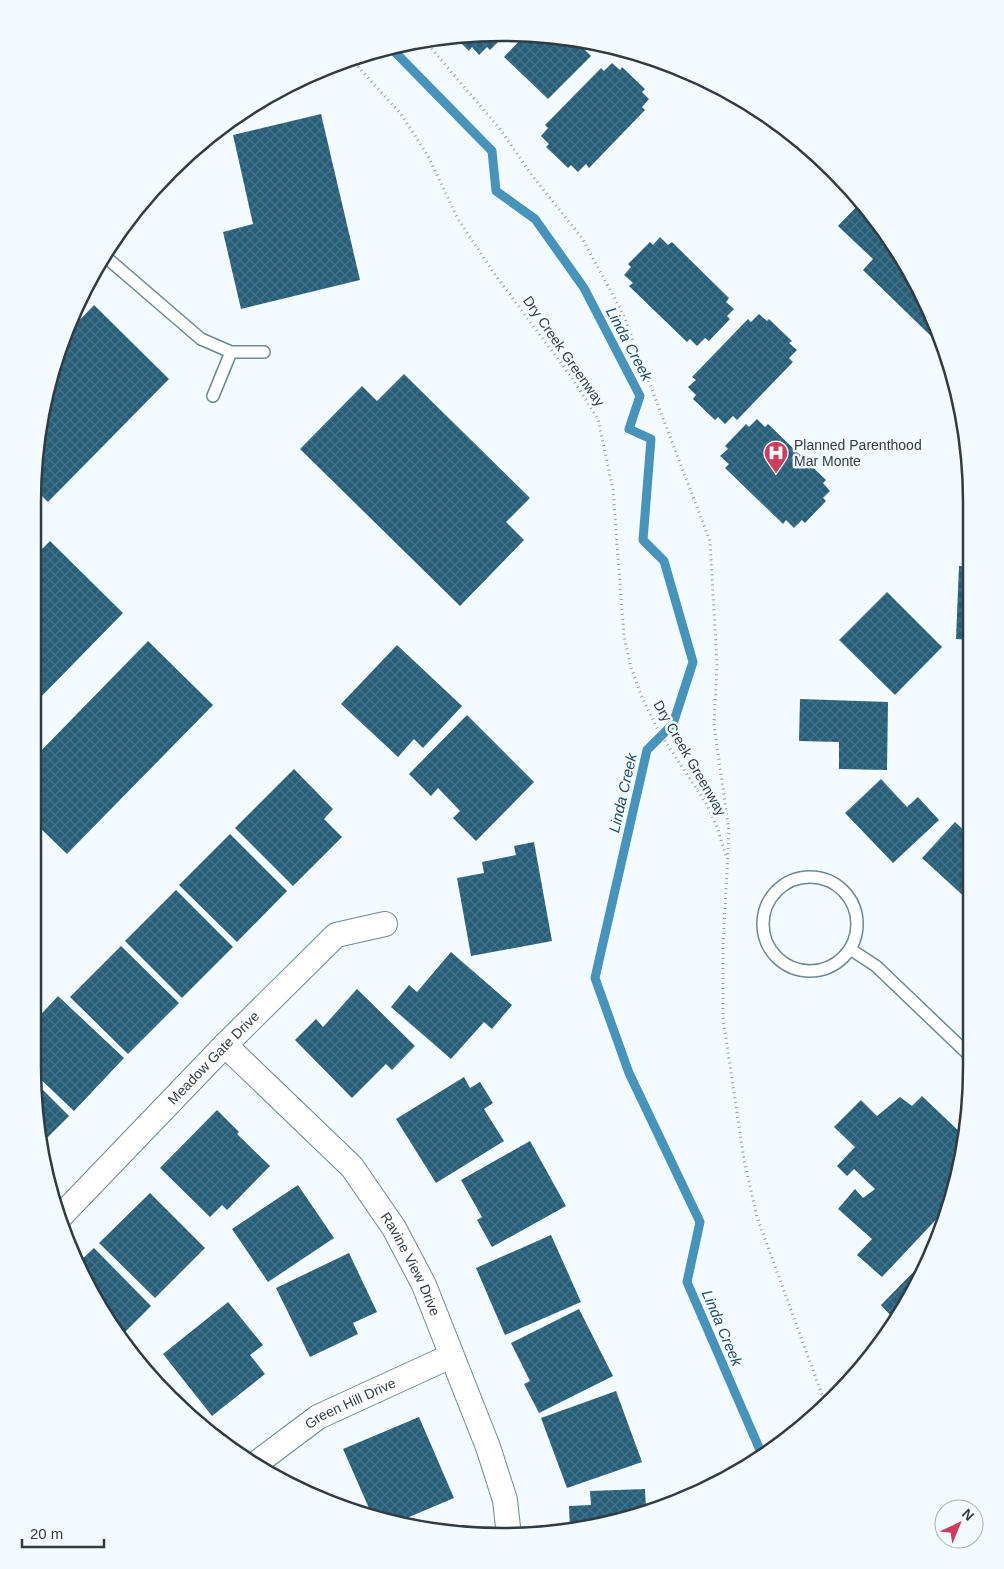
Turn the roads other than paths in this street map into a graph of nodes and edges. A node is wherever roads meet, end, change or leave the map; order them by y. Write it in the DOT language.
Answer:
graph roads {
  1 [pos="110,260"];
  2 [pos="231,352"];
  3 [pos="264,352"];
  4 [pos="213,396"];
  5 [pos="385,924"];
  6 [pos="850,949"];
  7 [pos="225,1045"];
  8 [pos="963,1049"];
  9 [pos="65,1212"];
  10 [pos="451,1356"];
  11 [pos="261,1459"];
  12 [pos="508,1528"];
  1 -- 2 [label="lane"];
  2 -- 3 [label="lane"];
  2 -- 4 [label="lane"];
  5 -- 7 [label="street, Meadow Gate Drive"];
  6 -- 6 [label="lane"];
  6 -- 8 [label="lane"];
  7 -- 9 [label="street, Meadow Gate Drive"];
  7 -- 10 [label="street, Ravine View Drive"];
  10 -- 11 [label="street, Green Hill Drive"];
  10 -- 12 [label="street, Ravine View Drive"];
}
